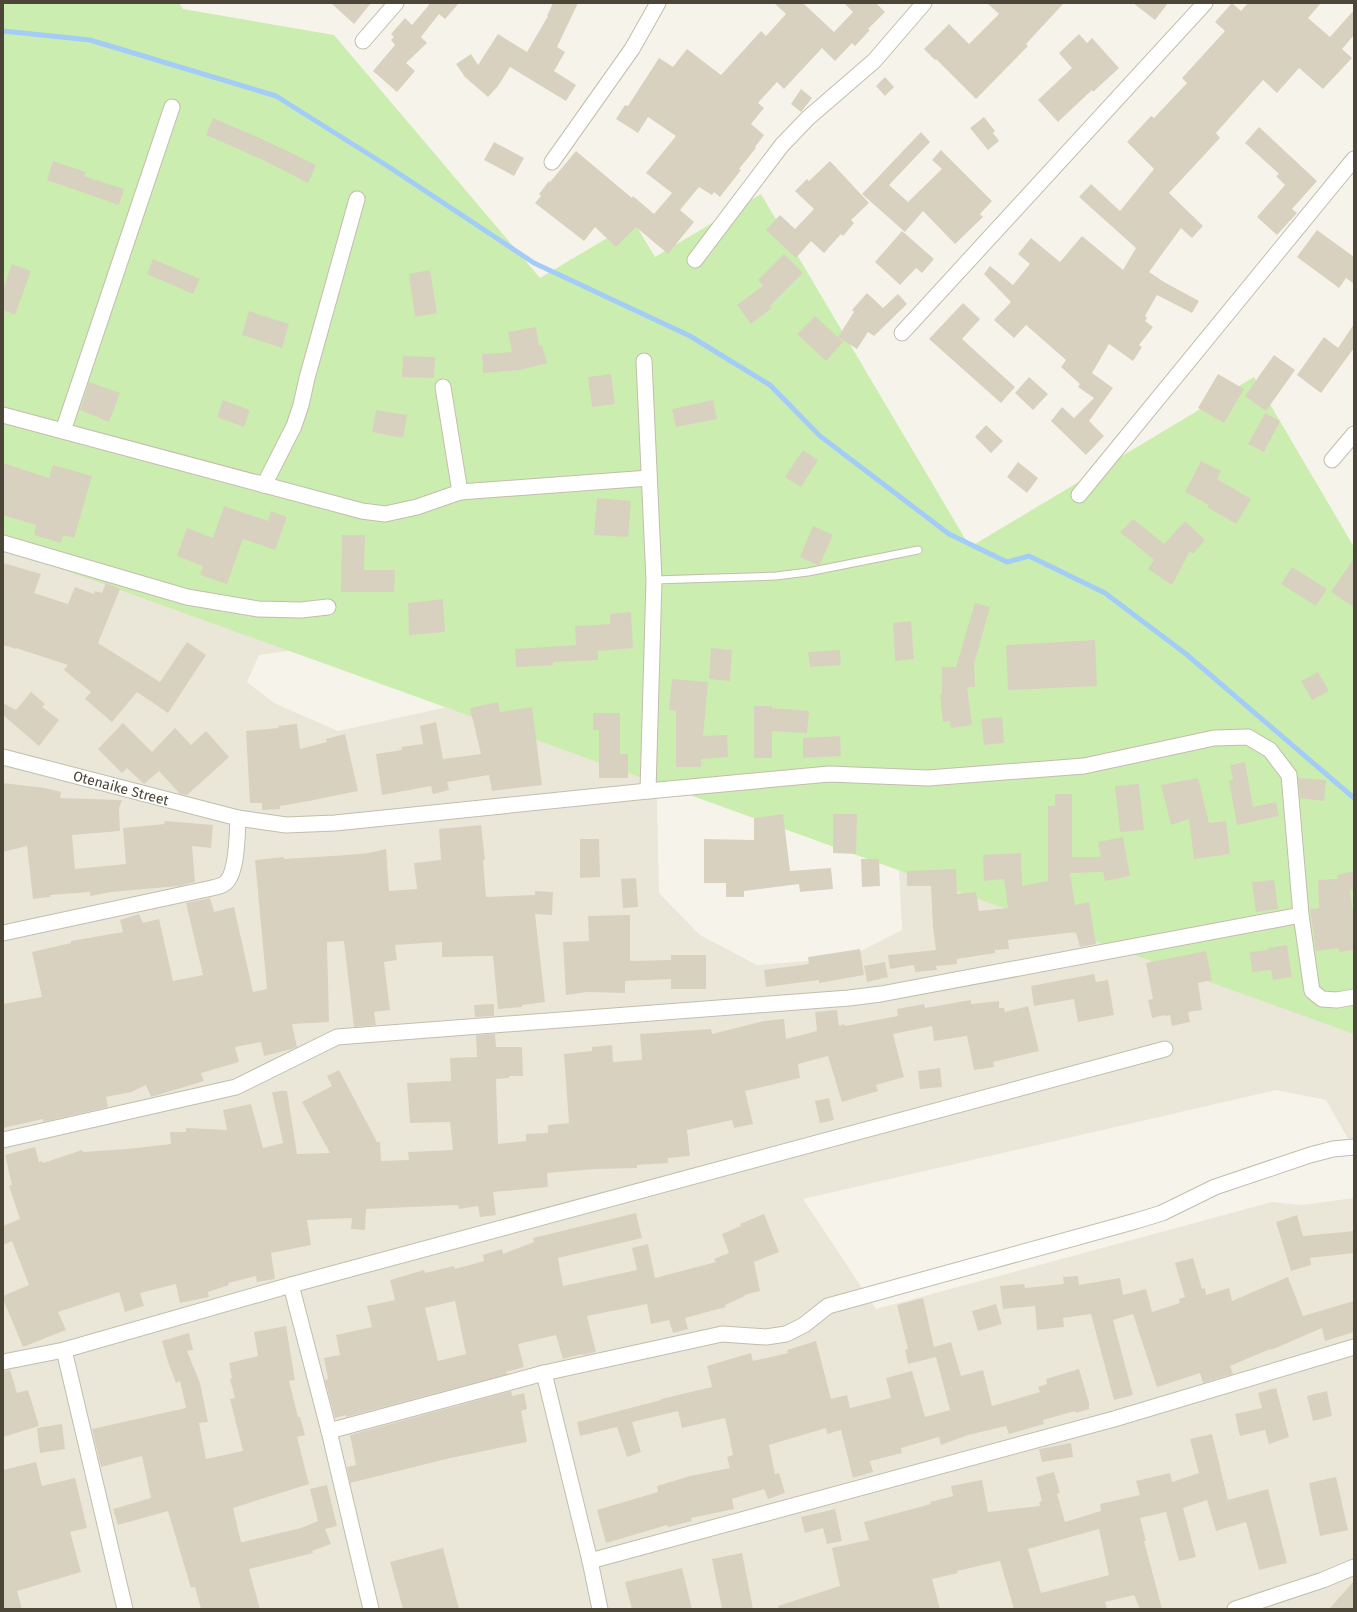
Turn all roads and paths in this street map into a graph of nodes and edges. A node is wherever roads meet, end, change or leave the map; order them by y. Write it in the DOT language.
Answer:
graph roads {
  1 [pos="396,3"];
  2 [pos="658,3"];
  3 [pos="924,3"];
  4 [pos="1205,3"];
  5 [pos="363,41"];
  6 [pos="172,107"];
  7 [pos="1354,159"];
  8 [pos="552,162"];
  9 [pos="357,199"];
  10 [pos="696,260"];
  11 [pos="902,333"];
  12 [pos="644,361"];
  13 [pos="443,387"];
  14 [pos="3,415"];
  15 [pos="63,431"];
  16 [pos="1354,434"];
  17 [pos="1332,460"];
  18 [pos="649,478"];
  19 [pos="264,485"];
  20 [pos="460,492"];
  21 [pos="1079,495"];
  22 [pos="3,543"];
  23 [pos="918,550"];
  24 [pos="654,580"];
  25 [pos="328,607"];
  26 [pos="3,757"];
  27 [pos="648,791"];
  28 [pos="238,818"];
  29 [pos="1301,915"];
  30 [pos="3,933"];
  31 [pos="1354,997"];
  32 [pos="1165,1049"];
  33 [pos="3,1140"];
  34 [pos="1354,1147"];
  35 [pos="291,1285"];
  36 [pos="1354,1347"];
  37 [pos="64,1350"];
  38 [pos="3,1362"];
  39 [pos="544,1373"];
  40 [pos="329,1431"];
  41 [pos="590,1561"];
  42 [pos="1354,1567"];
  43 [pos="1277,1603"];
  44 [pos="125,1609"];
  45 [pos="371,1609"];
  46 [pos="600,1609"];
  47 [pos="1235,1609"];
  1 -- 5 [label="street"];
  2 -- 8 [label="street"];
  3 -- 10 [label="street"];
  4 -- 11 [label="street"];
  6 -- 15 [label="street"];
  7 -- 21 [label="street"];
  9 -- 19 [label="street"];
  12 -- 18 [label="street"];
  13 -- 20 [label="street"];
  14 -- 15 [label="street"];
  15 -- 19 [label="street"];
  16 -- 17 [label="street"];
  18 -- 20 [label="street"];
  18 -- 24 [label="street"];
  19 -- 20 [label="street"];
  22 -- 25 [label="street"];
  23 -- 24 [label="lane"];
  24 -- 27 [label="street"];
  26 -- 28 [label="street, Otenaike Street"];
  27 -- 28 [label="street, Otenaike Street"];
  27 -- 29 [label="street, Otenaike Street"];
  28 -- 30 [label="street"];
  29 -- 31 [label="street, Otenaike Street"];
  29 -- 33 [label="street"];
  32 -- 35 [label="street"];
  34 -- 39 [label="street"];
  35 -- 37 [label="street"];
  35 -- 40 [label="street"];
  36 -- 41 [label="street"];
  37 -- 38 [label="street"];
  37 -- 44 [label="street"];
  39 -- 40 [label="street"];
  39 -- 41 [label="street"];
  40 -- 45 [label="street"];
  41 -- 46 [label="street"];
  42 -- 43 [label="street"];
  43 -- 47 [label="street"];
}
